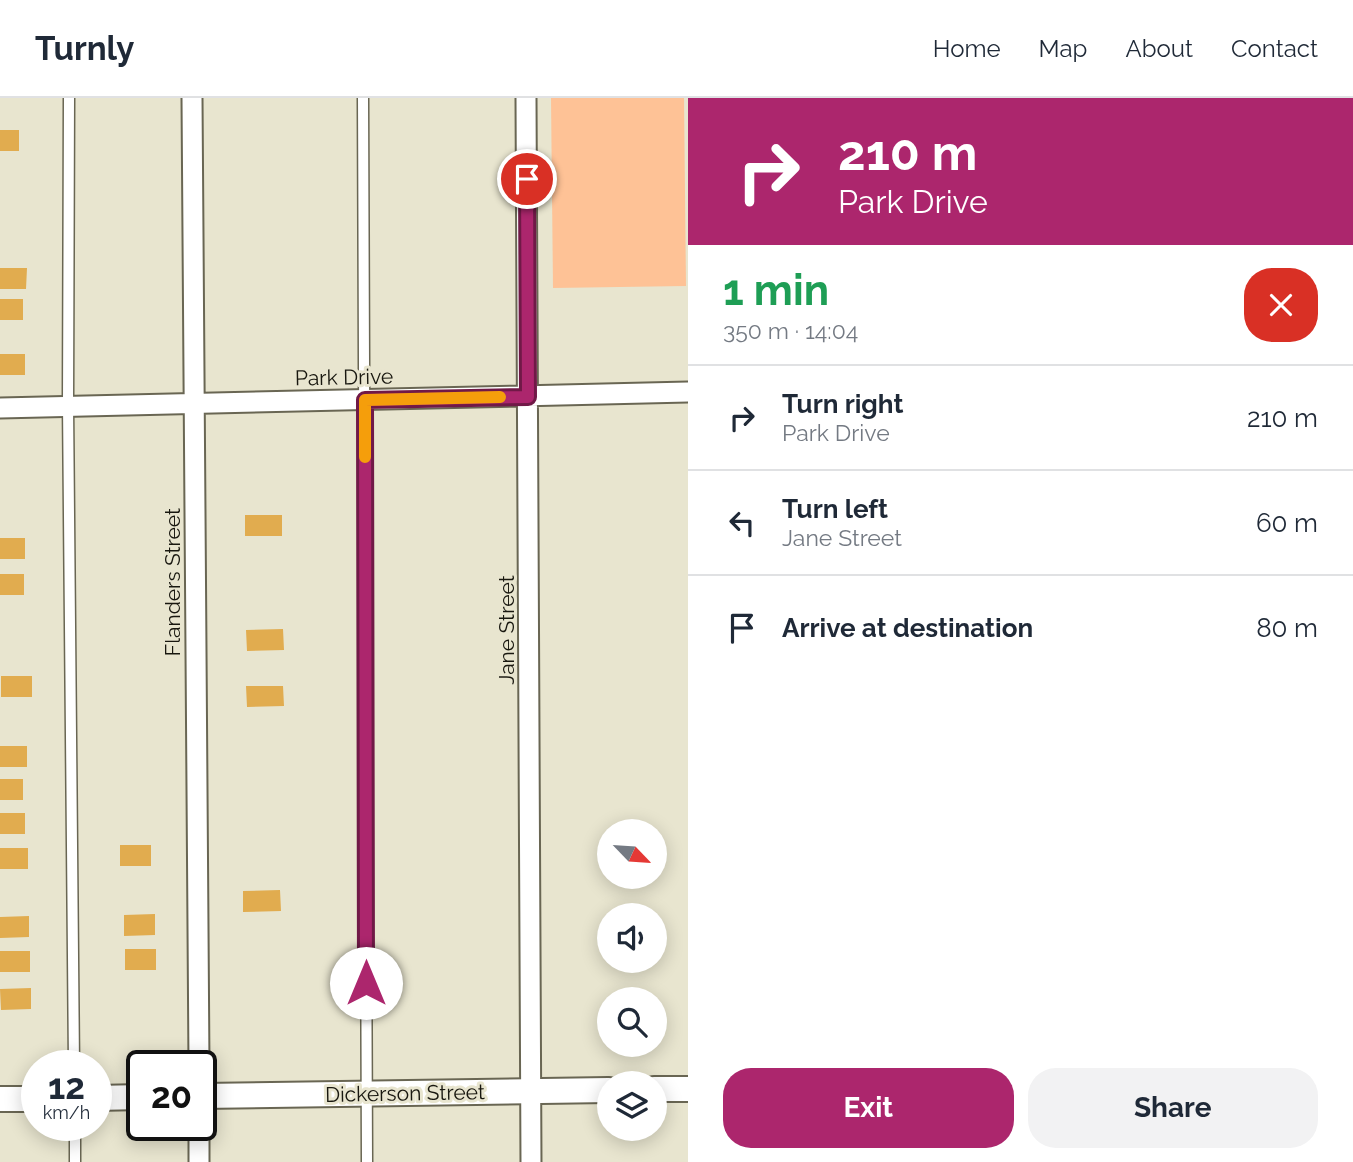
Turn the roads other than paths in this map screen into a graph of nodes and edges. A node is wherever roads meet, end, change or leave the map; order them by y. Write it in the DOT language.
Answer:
graph roads {
  1 [pos="69,98"];
  2 [pos="192,98"];
  3 [pos="363,98"];
  4 [pos="526,98"];
  5 [pos="688,392"];
  6 [pos="528,397"];
  7 [pos="365,400"];
  8 [pos="194,404"];
  9 [pos="68,405"];
  10 [pos="0,408"];
  11 [pos="74,1050"];
  12 [pos="199,1050"];
  13 [pos="667,1089"];
  14 [pos="688,1089"];
  15 [pos="597,1090"];
  16 [pos="531,1092"];
  17 [pos="366,1094"];
  18 [pos="217,1096"];
  19 [pos="21,1099"];
  20 [pos="0,1100"];
  21 [pos="75,1141"];
  22 [pos="199,1141"];
  23 [pos="75,1162"];
  24 [pos="199,1162"];
  25 [pos="367,1162"];
  26 [pos="531,1162"];
  1 -- 9 [label="lane"];
  2 -- 8 [label="street, Flanders Street"];
  3 -- 7 [label="lane"];
  4 -- 6 [label="street, Jane Street"];
  5 -- 6 [label="street, Park Drive"];
  6 -- 7 [label="street, Park Drive"];
  6 -- 16 [label="street, Jane Street"];
  7 -- 8 [label="street, Park Drive"];
  7 -- 17 [label="lane"];
  8 -- 9 [label="street, Park Drive"];
  8 -- 12 [label="street, Flanders Street"];
  9 -- 10 [label="street, Park Drive"];
  9 -- 11 [label="lane"];
  13 -- 14 [label="street"];
  15 -- 16 [label="street, Dickerson Street"];
  16 -- 17 [label="street, Dickerson Street"];
  16 -- 26 [label="street, Jane Street"];
  17 -- 18 [label="street, Dickerson Street"];
  17 -- 25 [label="lane"];
  19 -- 20 [label="street"];
  21 -- 23 [label="lane"];
  22 -- 24 [label="street"];
}
